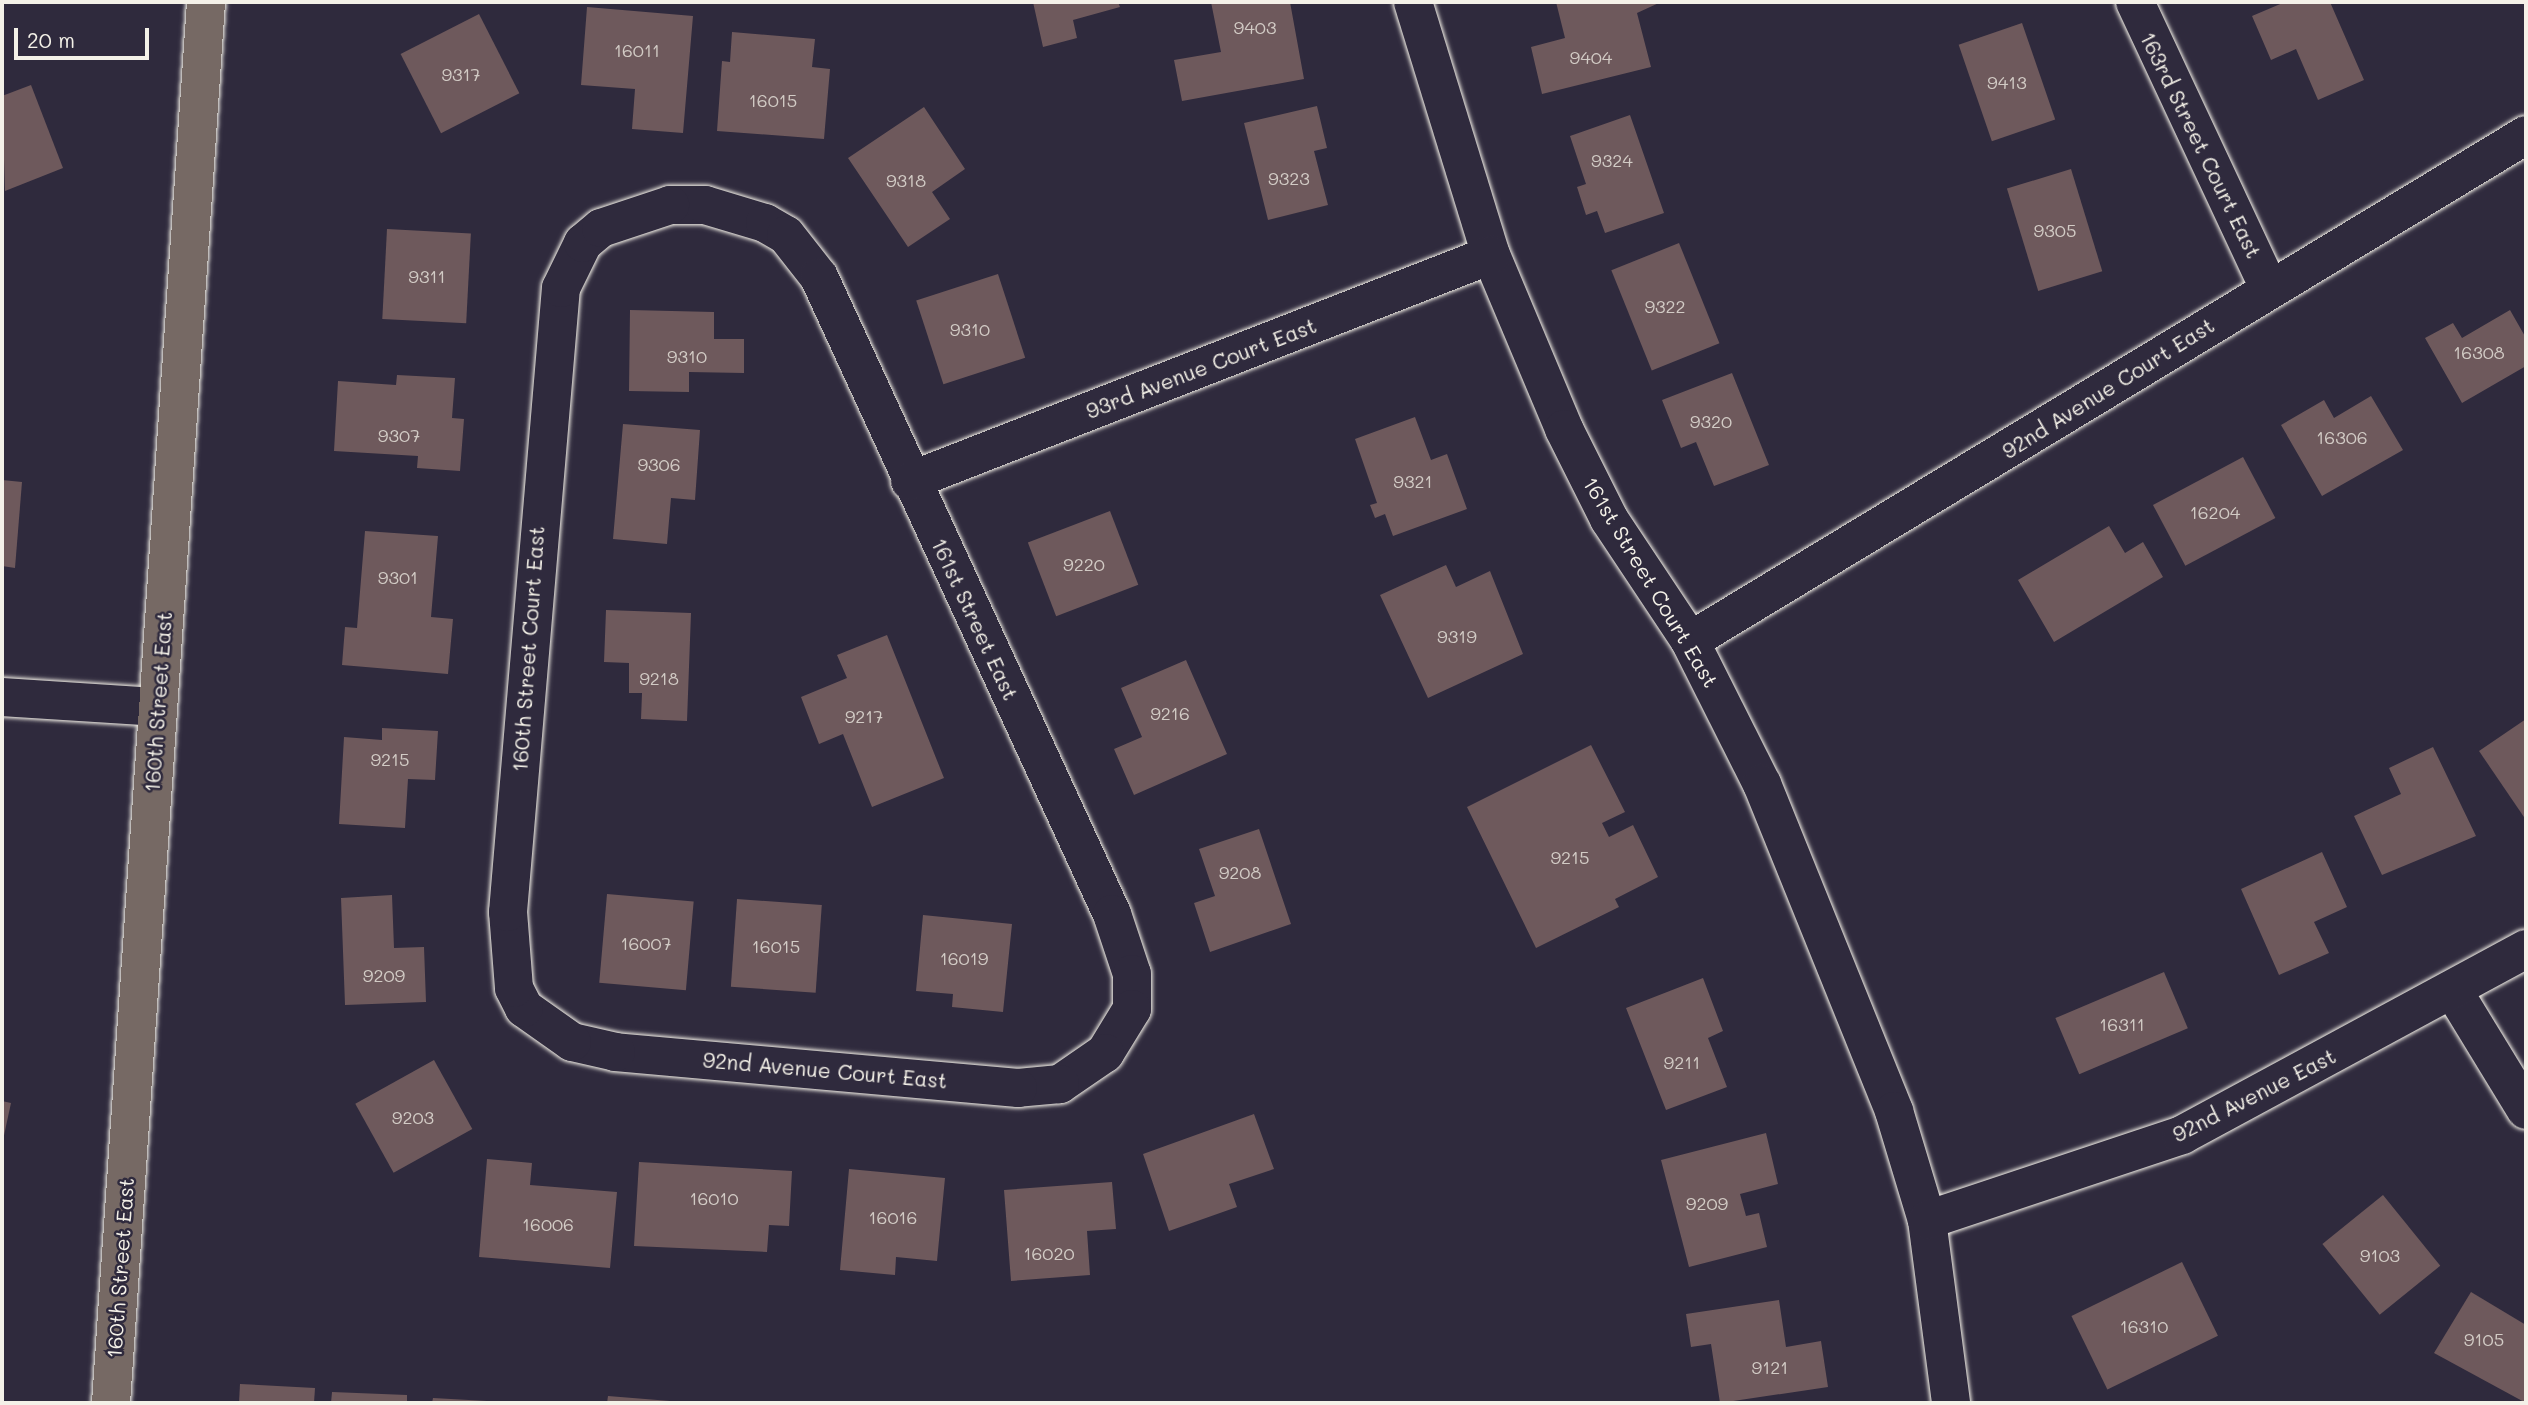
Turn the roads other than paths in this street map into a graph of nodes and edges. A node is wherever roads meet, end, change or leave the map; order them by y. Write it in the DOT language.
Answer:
graph roads {
  1 [pos="206,2"];
  2 [pos="1413,2"];
  3 [pos="2135,2"];
  4 [pos="2526,135"];
  5 [pos="765,223"];
  6 [pos="1491,255"];
  7 [pos="2269,288"];
  8 [pos="910,481"];
  9 [pos="1690,641"];
  10 [pos="2,697"];
  11 [pos="156,707"];
  12 [pos="2526,949"];
  13 [pos="2454,992"];
  14 [pos="524,1008"];
  15 [pos="1117,1034"];
  16 [pos="2526,1110"];
  17 [pos="1927,1220"];
  18 [pos="111,1403"];
  19 [pos="1951,1403"];
  1 -- 11 [label="main road, 160th Street East"];
  2 -- 6 [label="street, 161st Street Court East"];
  3 -- 7 [label="street, 163rd Street Court East"];
  4 -- 7 [label="street, 92nd Avenue Court East"];
  5 -- 8 [label="street, 161st Street East"];
  5 -- 14 [label="street, 160th Street Court East"];
  6 -- 8 [label="street, 93rd Avenue Court East"];
  6 -- 9 [label="street, 161st Street Court East"];
  7 -- 9 [label="street, 92nd Avenue Court East"];
  8 -- 15 [label="street, 161st Street East"];
  9 -- 17 [label="street, 161st Street Court East"];
  10 -- 11 [label="street"];
  11 -- 18 [label="main road, 160th Street East"];
  12 -- 13 [label="street, 92nd Avenue East"];
  13 -- 16 [label="street"];
  13 -- 17 [label="street, 92nd Avenue East"];
  14 -- 15 [label="street, 92nd Avenue Court East"];
  17 -- 19 [label="street, 161st Street Court East"];
}
